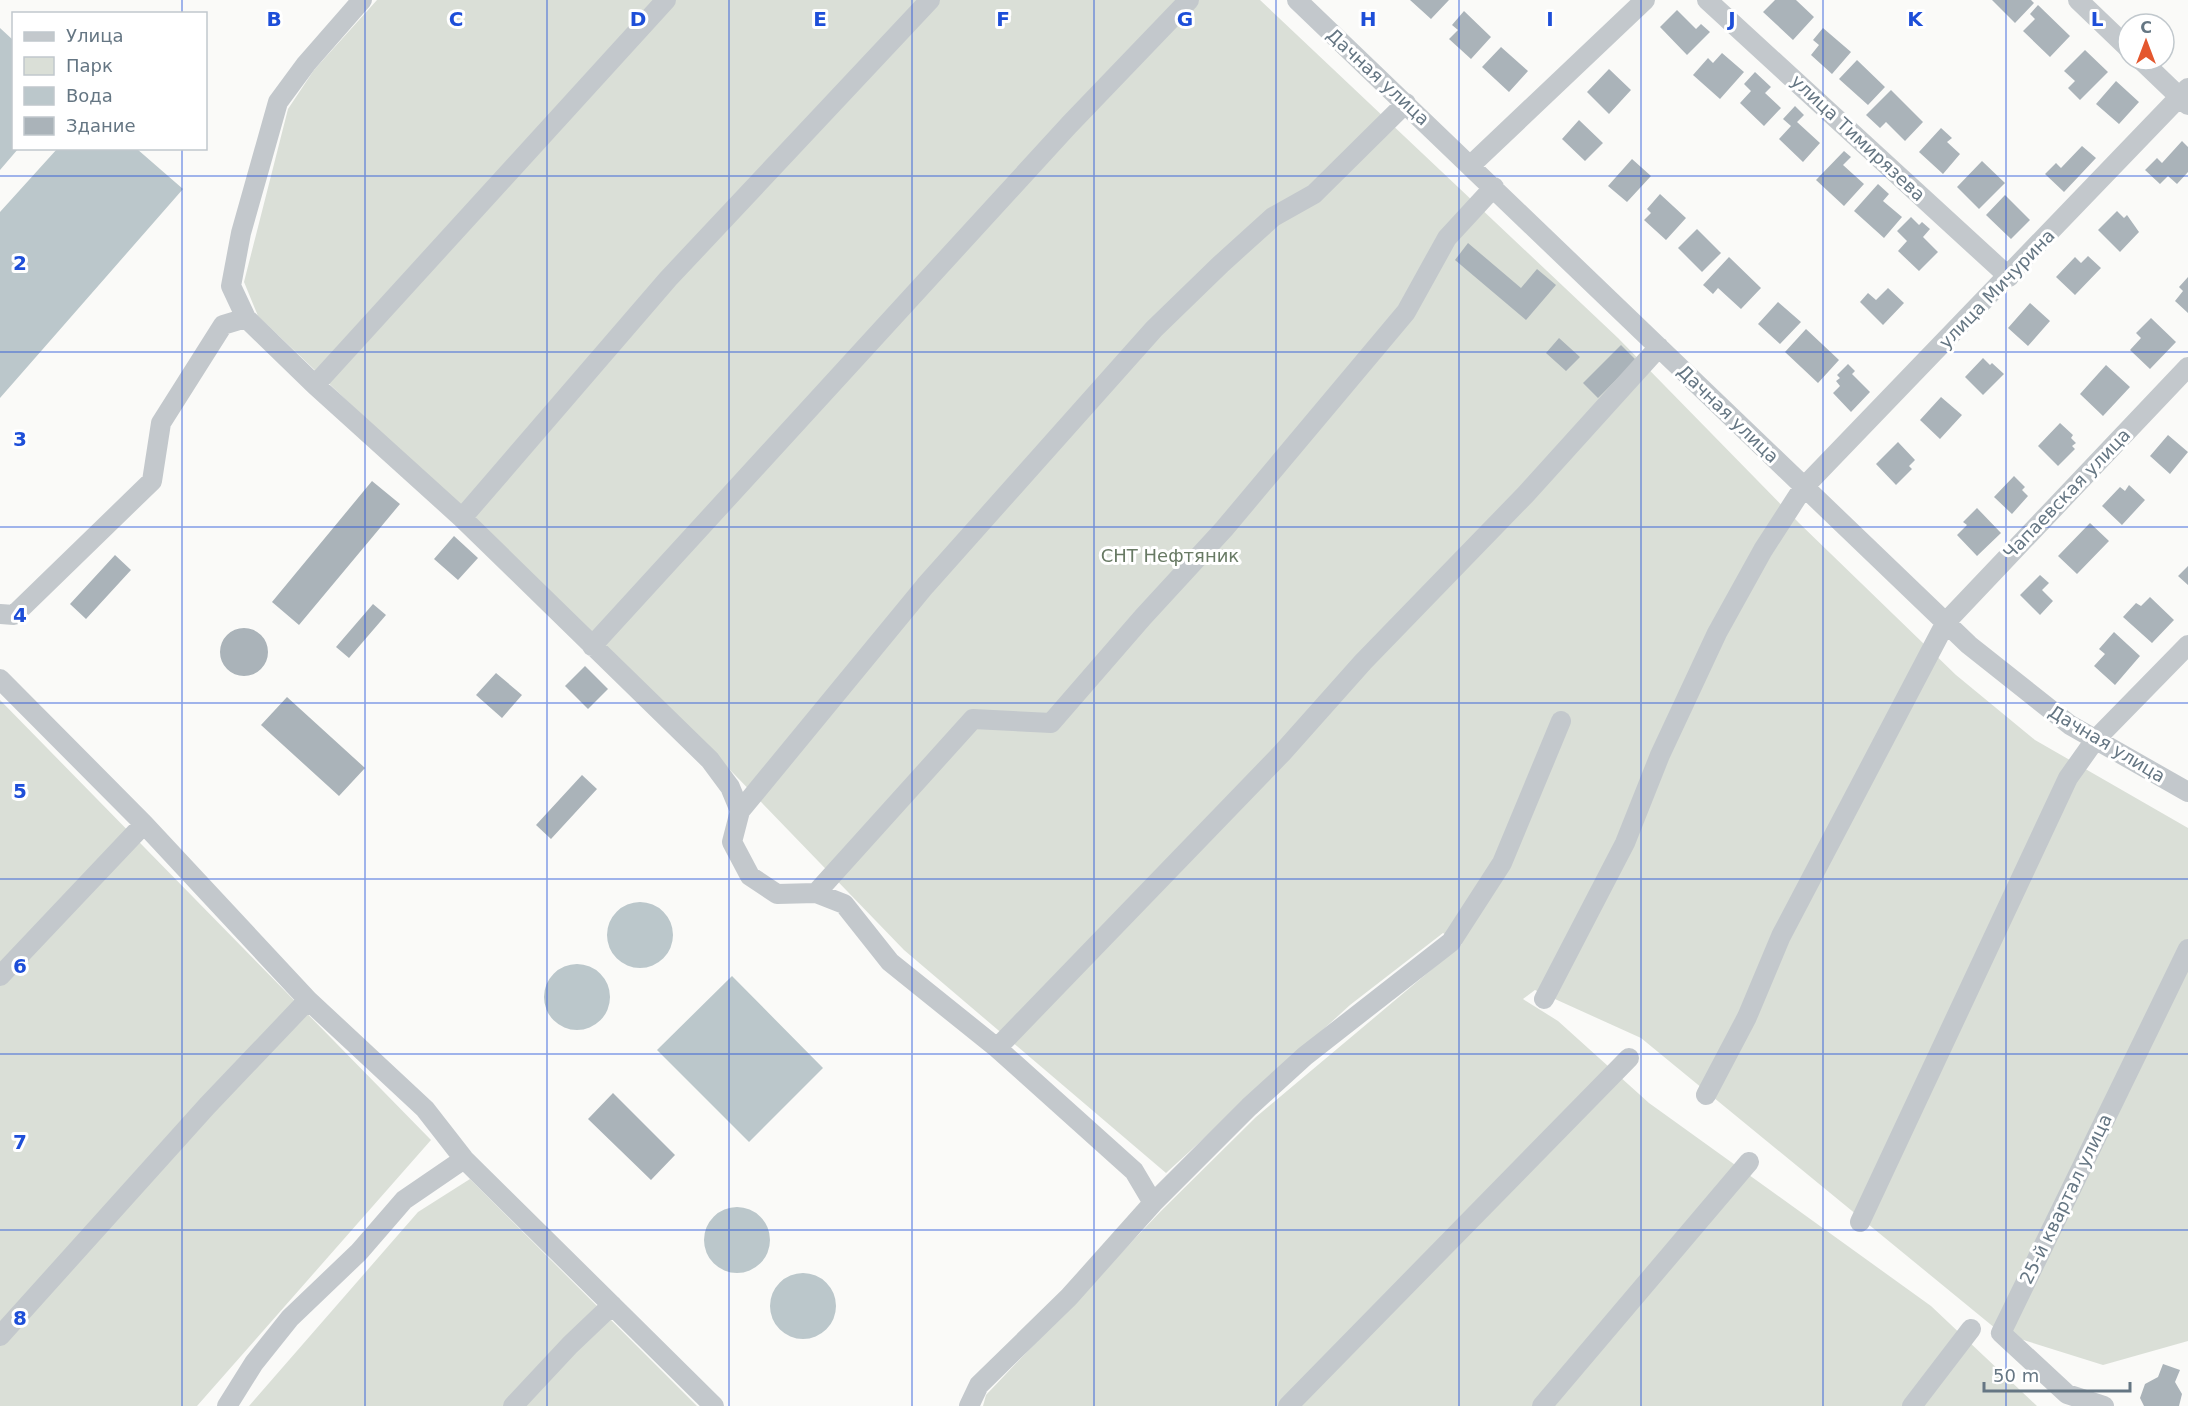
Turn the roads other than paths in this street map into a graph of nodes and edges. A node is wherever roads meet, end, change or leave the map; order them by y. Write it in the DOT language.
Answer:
graph roads {
  1 [pos="362,0"];
  2 [pos="666,0"];
  3 [pos="930,0"];
  4 [pos="1189,0"];
  5 [pos="1297,0"];
  6 [pos="1645,0"];
  7 [pos="1707,0"];
  8 [pos="2078,0"];
  9 [pos="2116,36"];
  10 [pos="2155,72"];
  11 [pos="2185,97"];
  12 [pos="1406,103"];
  13 [pos="1471,165"];
  14 [pos="1494,187"];
  15 [pos="2009,277"];
  16 [pos="246,318"];
  17 [pos="1659,347"];
  18 [pos="2188,367"];
  19 [pos="315,385"];
  20 [pos="1803,488"];
  21 [pos="462,518"];
  22 [pos="0,614"];
  23 [pos="1946,622"];
  24 [pos="2188,645"];
  25 [pos="592,646"];
  26 [pos="0,679"];
  27 [pos="1561,721"];
  28 [pos="2095,740"];
  29 [pos="2188,792"];
  30 [pos="740,811"];
  31 [pos="144,824"];
  32 [pos="816,893"];
  33 [pos="2188,949"];
  34 [pos="0,976"];
  35 [pos="1544,999"];
  36 [pos="308,1000"];
  37 [pos="998,1048"];
  38 [pos="1629,1058"];
  39 [pos="1706,1095"];
  40 [pos="465,1159"];
  41 [pos="1749,1162"];
  42 [pos="1153,1203"];
  43 [pos="1860,1222"];
  44 [pos="612,1305"];
  45 [pos="1971,1329"];
  46 [pos="0,1336"];
  47 [pos="228,1406"];
  48 [pos="513,1406"];
  49 [pos="714,1406"];
  50 [pos="969,1406"];
  51 [pos="1288,1406"];
  52 [pos="1542,1406"];
  53 [pos="1912,1406"];
  54 [pos="2104,1406"];
  1 -- 16 [label="street"];
  2 -- 19 [label="street"];
  3 -- 21 [label="street"];
  4 -- 25 [label="street"];
  5 -- 12 [label="street, Дачная улица"];
  6 -- 13 [label="street"];
  7 -- 15 [label="street, улица Тимирязева"];
  8 -- 9 [label="street"];
  10 -- 11 [label="street"];
  11 -- 15 [label="street, улица Мичурина"];
  12 -- 13 [label="street, Дачная улица"];
  12 -- 30 [label="street"];
  13 -- 14 [label="street, Дачная улица"];
  14 -- 17 [label="street, Дачная улица"];
  14 -- 32 [label="street"];
  15 -- 20 [label="street, улица Мичурина"];
  16 -- 19 [label="street"];
  16 -- 22 [label="street"];
  17 -- 20 [label="street, Дачная улица"];
  17 -- 37 [label="street"];
  18 -- 23 [label="street, Чапаевская улица"];
  19 -- 21 [label="street"];
  20 -- 23 [label="street, Дачная улица"];
  20 -- 35 [label="street, улица Мичурина"];
  21 -- 25 [label="street"];
  23 -- 28 [label="street, Дачная улица"];
  23 -- 39 [label="street, Чапаевская улица"];
  24 -- 28 [label="street"];
  25 -- 30 [label="street"];
  26 -- 31 [label="street"];
  27 -- 42 [label="street"];
  28 -- 29 [label="street, Дачная улица"];
  28 -- 43 [label="street"];
  30 -- 32 [label="street"];
  31 -- 34 [label="street"];
  31 -- 36 [label="street"];
  32 -- 37 [label="street"];
  33 -- 54 [label="street, 25-й квартал улица"];
  36 -- 40 [label="street"];
  36 -- 46 [label="street"];
  37 -- 42 [label="street"];
  38 -- 51 [label="street"];
  40 -- 44 [label="street"];
  40 -- 47 [label="street"];
  41 -- 52 [label="street"];
  42 -- 50 [label="street"];
  44 -- 48 [label="street"];
  44 -- 49 [label="street"];
  45 -- 53 [label="street"];
}
